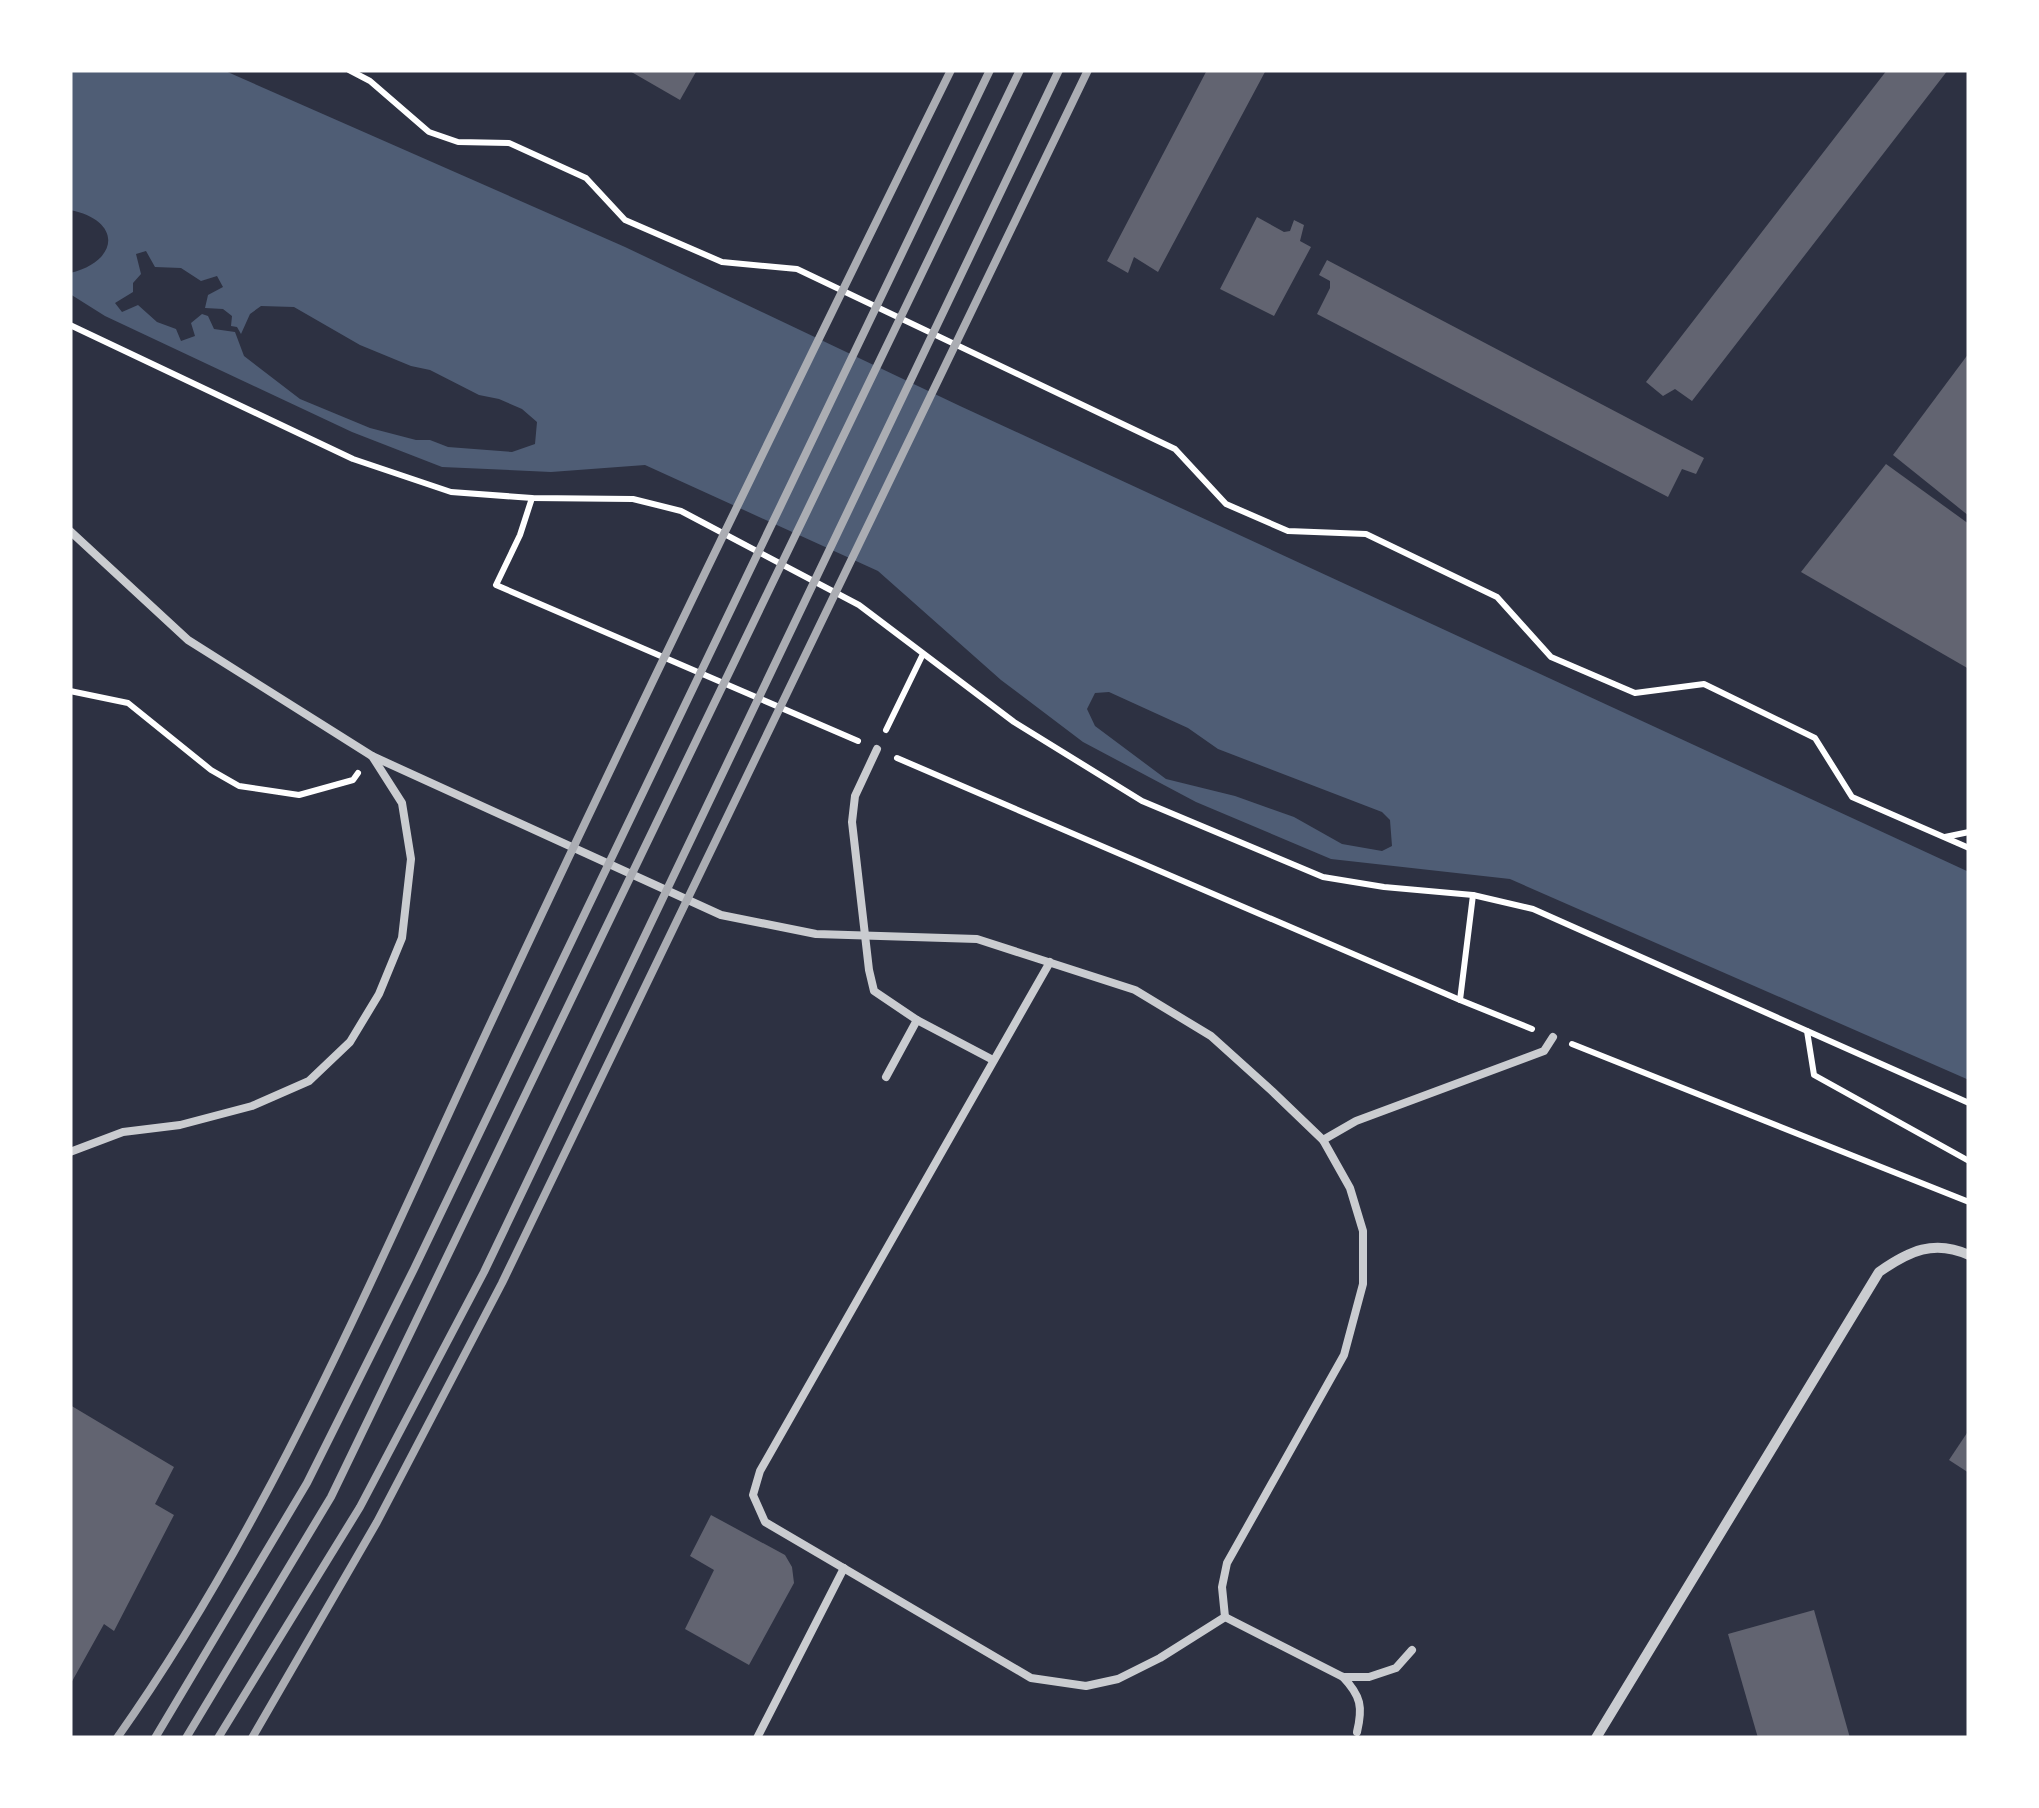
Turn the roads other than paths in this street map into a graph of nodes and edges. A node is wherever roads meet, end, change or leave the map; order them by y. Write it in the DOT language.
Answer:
graph roads {
  1 [pos="70,531"];
  2 [pos="877,749"];
  3 [pos="372,756"];
  4 [pos="866,936"];
  5 [pos="1050,962"];
  6 [pos="917,1020"];
  7 [pos="1553,1037"];
  8 [pos="993,1060"];
  9 [pos="886,1078"];
  10 [pos="1323,1140"];
  11 [pos="70,1152"];
  12 [pos="1969,1255"];
  13 [pos="844,1568"];
  14 [pos="1225,1617"];
  15 [pos="1412,1650"];
  16 [pos="1343,1676"];
  17 [pos="1357,1732"];
  18 [pos="758,1738"];
  19 [pos="1596,1738"];
  1 -- 3 [label="lane"];
  2 -- 4 [label="lane"];
  3 -- 4 [label="lane"];
  3 -- 11 [label="lane"];
  4 -- 5 [label="lane"];
  4 -- 6 [label="lane"];
  5 -- 8 [label="lane"];
  5 -- 10 [label="lane"];
  6 -- 8 [label="lane"];
  6 -- 9 [label="lane"];
  7 -- 10 [label="lane"];
  8 -- 13 [label="lane"];
  10 -- 14 [label="lane"];
  12 -- 19 [label="street"];
  13 -- 14 [label="lane"];
  13 -- 18 [label="lane"];
  14 -- 16 [label="lane"];
  15 -- 16 [label="lane"];
  16 -- 17 [label="lane"];
}
